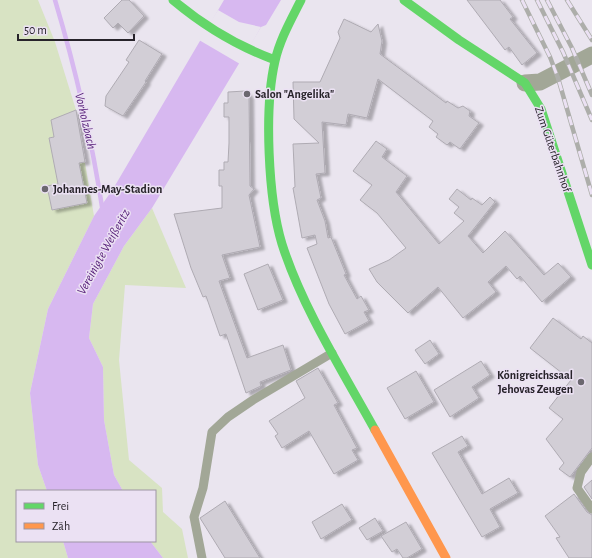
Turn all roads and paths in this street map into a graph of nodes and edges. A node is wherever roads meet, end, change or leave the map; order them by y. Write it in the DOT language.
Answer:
graph roads {
  1 [pos="173,0"];
  2 [pos="301,0"];
  3 [pos="404,0"];
  4 [pos="592,55"];
  5 [pos="275,60"];
  6 [pos="525,83"];
  7 [pos="592,265"];
  8 [pos="332,353"];
  9 [pos="592,457"];
  10 [pos="592,509"];
  11 [pos="202,558"];
  12 [pos="446,558"];
  1 -- 5 [label="main road"];
  2 -- 5 [label="main road"];
  3 -- 6 [label="main road, Zum Güterbahnhof"];
  4 -- 6 [label="street"];
  5 -- 8 [label="main road"];
  6 -- 7 [label="main road, Zum Güterbahnhof"];
  8 -- 11 [label="lane"];
  8 -- 12 [label="main road"];
  9 -- 10 [label="lane"];
}
